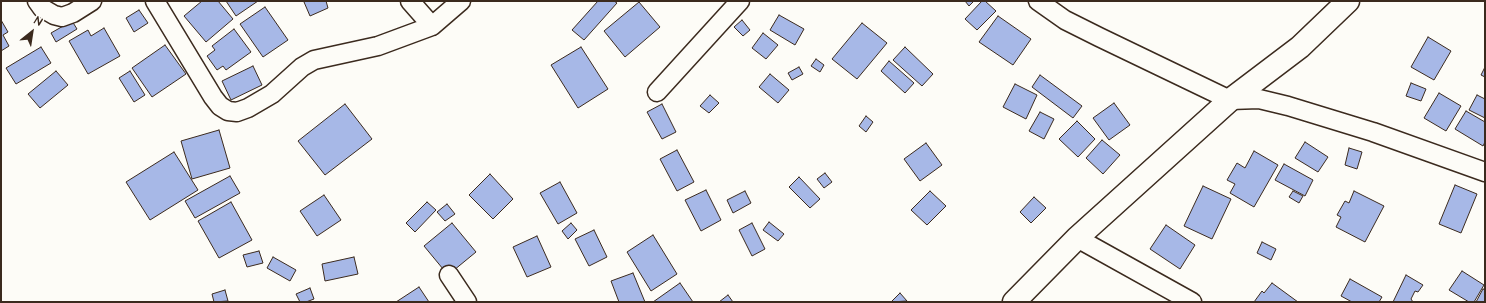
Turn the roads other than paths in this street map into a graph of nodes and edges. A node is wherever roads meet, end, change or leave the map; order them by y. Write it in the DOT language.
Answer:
graph roads {
  1 [pos="36,1"];
  2 [pos="92,1"];
  3 [pos="155,1"];
  4 [pos="410,1"];
  5 [pos="461,1"];
  6 [pos="740,1"];
  7 [pos="1038,1"];
  8 [pos="1348,1"];
  9 [pos="432,26"];
  10 [pos="657,92"];
  11 [pos="1230,100"];
  12 [pos="1485,172"];
  13 [pos="1077,238"];
  14 [pos="449,275"];
  15 [pos="467,302"];
  16 [pos="1014,302"];
  17 [pos="1192,302"];
  1 -- 2 [label="street"];
  3 -- 9 [label="street"];
  4 -- 9 [label="street"];
  5 -- 9 [label="street"];
  6 -- 10 [label="street"];
  7 -- 11 [label="street"];
  8 -- 11 [label="street"];
  11 -- 12 [label="street"];
  11 -- 13 [label="street"];
  13 -- 16 [label="street"];
  13 -- 17 [label="street"];
  14 -- 15 [label="street"];
}
